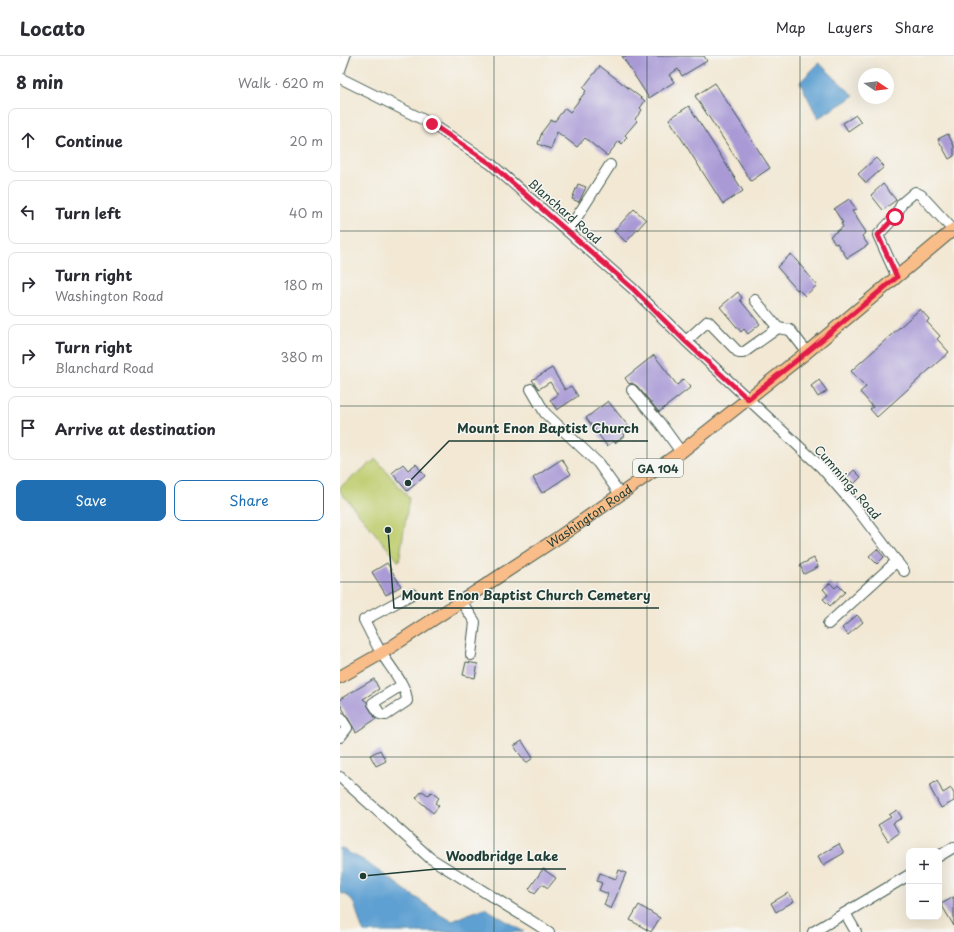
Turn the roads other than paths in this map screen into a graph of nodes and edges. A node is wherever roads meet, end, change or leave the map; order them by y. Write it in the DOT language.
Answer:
graph roads {
  1 [pos="345,56"];
  2 [pos="340,70"];
  3 [pos="340,78"];
  4 [pos="610,165"];
  5 [pos="954,230"];
  6 [pos="568,231"];
  7 [pos="897,277"];
  8 [pos="755,300"];
  9 [pos="778,328"];
  10 [pos="686,342"];
  11 [pos="807,352"];
  12 [pos="531,390"];
  13 [pos="632,390"];
  14 [pos="748,399"];
  15 [pos="681,452"];
  16 [pos="620,494"];
  17 [pos="897,561"];
  18 [pos="904,571"];
  19 [pos="412,594"];
  20 [pos="461,601"];
  21 [pos="828,624"];
  22 [pos="382,654"];
  23 [pos="471,655"];
  24 [pos="340,677"];
  25 [pos="402,685"];
  26 [pos="340,717"];
  27 [pos="340,737"];
  28 [pos="340,777"];
  29 [pos="954,847"];
  30 [pos="942,854"];
  31 [pos="906,877"];
  32 [pos="846,913"];
  33 [pos="549,932"];
  34 [pos="813,932"];
  35 [pos="856,932"];
  1 -- 2 [label="street"];
  3 -- 6 [label="street, Blanchard Road"];
  4 -- 6 [label="street"];
  5 -- 7 [label="main road, Washington Road / GA 104"];
  5 -- 7 [label="street"];
  6 -- 10 [label="street, Blanchard Road"];
  7 -- 11 [label="main road, Washington Road / GA 104"];
  8 -- 9 [label="street"];
  9 -- 10 [label="street"];
  9 -- 11 [label="street"];
  10 -- 14 [label="street, Blanchard Road"];
  11 -- 14 [label="main road, Washington Road / GA 104"];
  12 -- 16 [label="street"];
  13 -- 15 [label="street"];
  14 -- 15 [label="main road, Washington Road / GA 104"];
  14 -- 17 [label="street, Cummings Road"];
  15 -- 16 [label="main road, Washington Road / GA 104"];
  16 -- 20 [label="main road, Washington Road / GA 104"];
  17 -- 18 [label="street, Cummings Road"];
  17 -- 21 [label="street"];
  19 -- 22 [label="street"];
  20 -- 22 [label="main road, Washington Road / GA 104"];
  20 -- 23 [label="street"];
  22 -- 24 [label="main road, Washington Road / GA 104"];
  22 -- 25 [label="street"];
  26 -- 27 [label="street"];
  28 -- 33 [label="street"];
  29 -- 30 [label="street"];
  31 -- 32 [label="street"];
  32 -- 34 [label="street"];
  32 -- 35 [label="street"];
}
